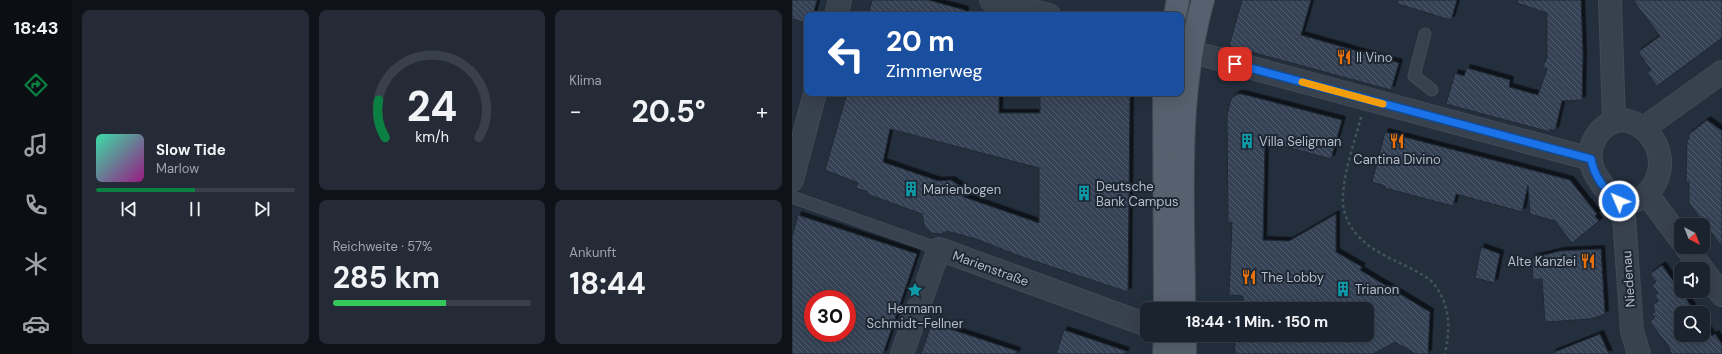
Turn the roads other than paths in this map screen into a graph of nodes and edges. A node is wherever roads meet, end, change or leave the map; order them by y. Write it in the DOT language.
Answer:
graph roads {
  1 [pos="840,0"];
  2 [pos="991,0"];
  3 [pos="1178,0"];
  4 [pos="1203,0"];
  5 [pos="1610,0"];
  6 [pos="837,12"];
  7 [pos="1037,12"];
  8 [pos="1176,12"];
  9 [pos="1425,34"];
  10 [pos="1186,51"];
  11 [pos="1722,72"];
  12 [pos="1432,90"];
  13 [pos="814,96"];
  14 [pos="1164,96"];
  15 [pos="1614,121"];
  16 [pos="1644,128"];
  17 [pos="1591,159"];
  18 [pos="792,180"];
  19 [pos="1647,194"];
  20 [pos="792,197"];
  21 [pos="1624,203"];
  22 [pos="1674,231"];
  23 [pos="939,249"];
  24 [pos="1691,254"];
  25 [pos="1698,262"];
  26 [pos="1710,279"];
  27 [pos="1722,295"];
  28 [pos="1165,302"];
  29 [pos="1184,302"];
  30 [pos="1140,322"];
  31 [pos="1165,342"];
  32 [pos="1185,342"];
  33 [pos="902,354"];
  34 [pos="1164,354"];
  35 [pos="1185,354"];
  36 [pos="1639,354"];
  1 -- 6 [label="street"];
  2 -- 7 [label="street"];
  3 -- 8 [label="main road"];
  4 -- 10 [label="main road"];
  5 -- 15 [label="street"];
  9 -- 12 [label="lane"];
  10 -- 17 [label="street"];
  10 -- 29 [label="main road"];
  11 -- 16 [label="street"];
  13 -- 18 [label="street"];
  14 -- 28 [label="main road"];
  15 -- 16 [label="street"];
  15 -- 17 [label="street"];
  16 -- 19 [label="street"];
  17 -- 21 [label="street"];
  19 -- 21 [label="street"];
  19 -- 22 [label="street"];
  20 -- 23 [label="lane"];
  21 -- 36 [label="street, Niedenau"];
  23 -- 30 [label="street, Marienstraße"];
  23 -- 33 [label="street, Marienstraße"];
  24 -- 25 [label="street"];
  26 -- 27 [label="street"];
  31 -- 34 [label="main road"];
  32 -- 35 [label="main road"];
}
